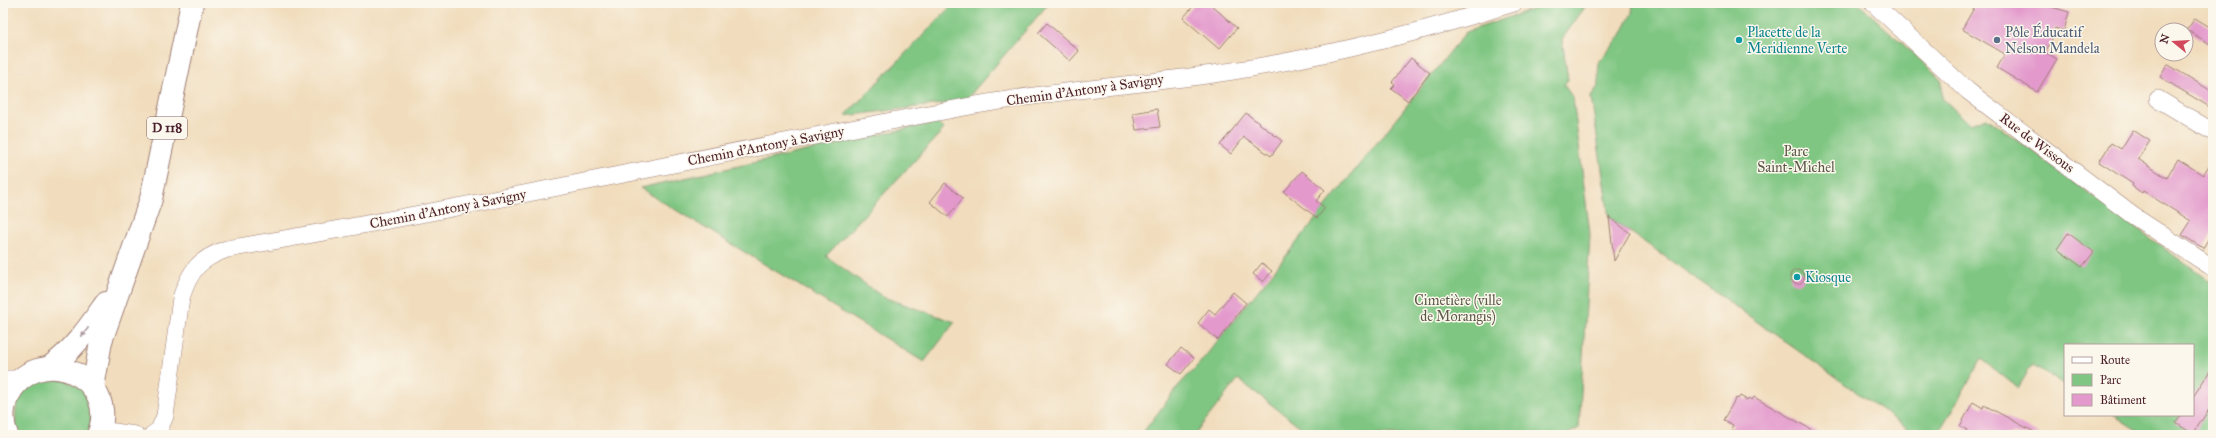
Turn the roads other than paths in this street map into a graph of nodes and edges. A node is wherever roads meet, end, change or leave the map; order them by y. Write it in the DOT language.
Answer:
graph roads {
  1 [pos="192,3"];
  2 [pos="1514,3"];
  3 [pos="1873,3"];
  4 [pos="2158,99"];
  5 [pos="2213,132"];
  6 [pos="132,250"];
  7 [pos="2212,264"];
  8 [pos="50,367"];
  9 [pos="12,379"];
  10 [pos="93,388"];
  11 [pos="3,423"];
  12 [pos="99,432"];
  13 [pos="7,435"];
  14 [pos="135,435"];
  15 [pos="152,435"];
  1 -- 6 [label="main road, D 118"];
  2 -- 15 [label="street, Chemin d'Antony à Savigny"];
  3 -- 7 [label="street, Rue de Wissous"];
  4 -- 5 [label="street"];
  6 -- 8 [label="main road, D 118, one-way"];
  6 -- 10 [label="main road, D 118"];
  8 -- 9 [label="main road"];
  8 -- 10 [label="main road"];
  9 -- 11 [label="main road"];
  10 -- 12 [label="main road"];
  11 -- 13 [label="main road"];
  12 -- 14 [label="street"];
}
